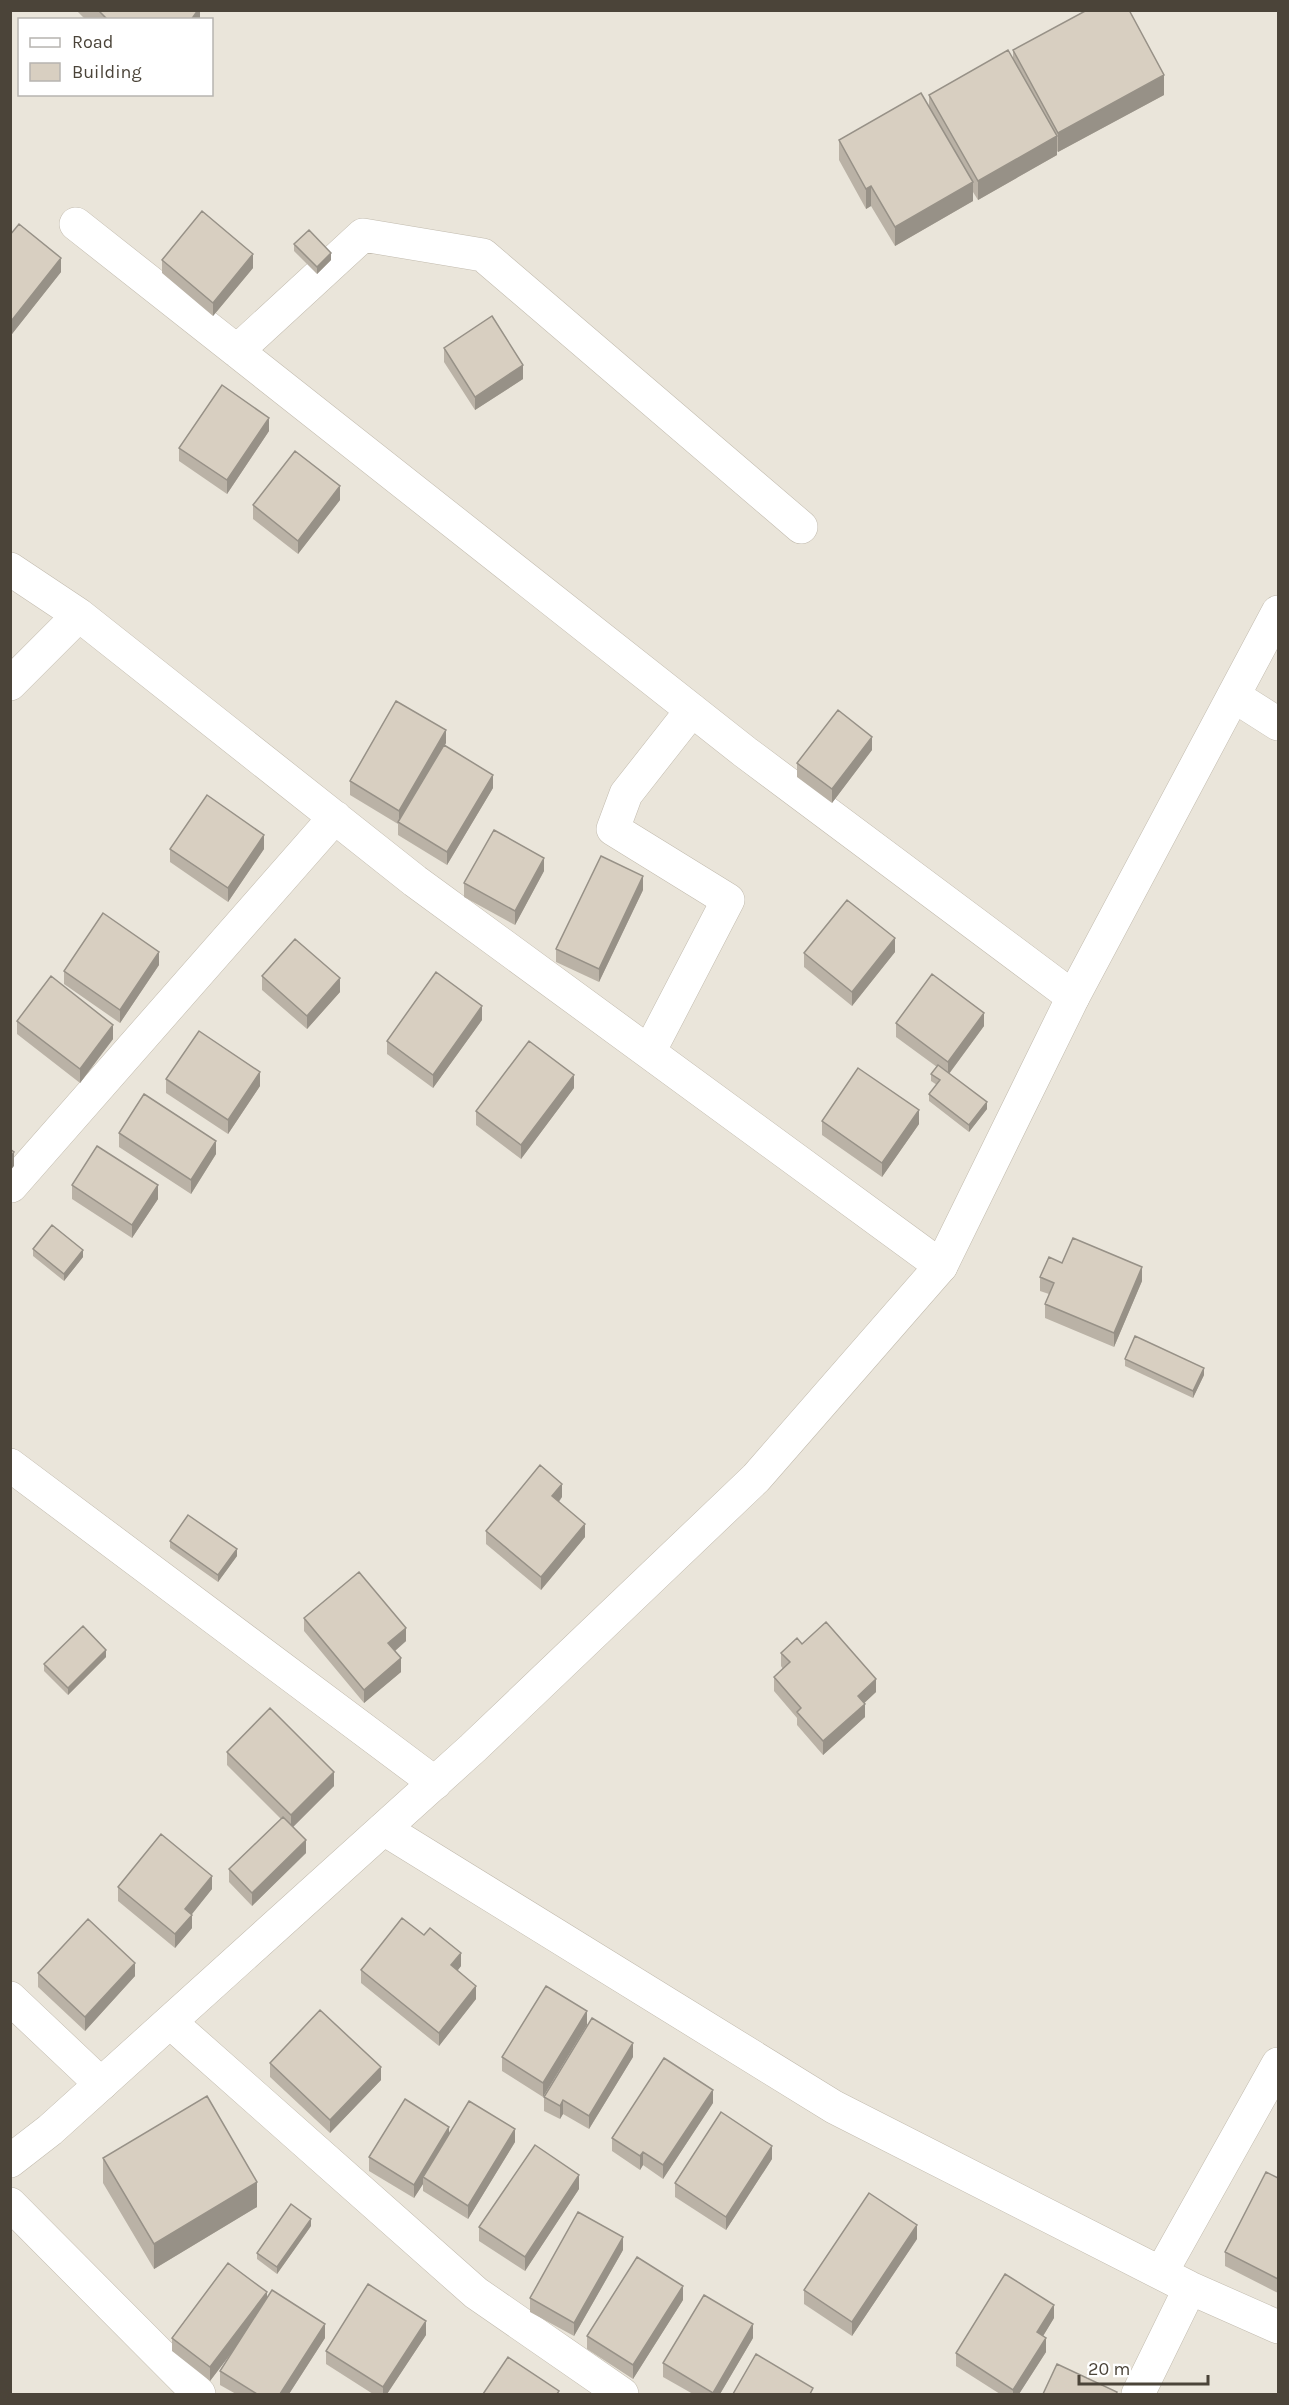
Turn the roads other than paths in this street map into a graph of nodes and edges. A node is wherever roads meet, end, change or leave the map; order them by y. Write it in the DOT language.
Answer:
graph roads {
  1 [pos="76,225"];
  2 [pos="237,351"];
  3 [pos="801,527"];
  4 [pos="10,569"];
  5 [pos="1278,612"];
  6 [pos="79,615"];
  7 [pos="10,684"];
  8 [pos="1234,696"];
  9 [pos="692,710"];
  10 [pos="1278,724"];
  11 [pos="335,817"];
  12 [pos="1073,997"];
  13 [pos="649,1052"];
  14 [pos="11,1186"];
  15 [pos="941,1266"];
  16 [pos="10,1465"];
  17 [pos="435,1783"];
  18 [pos="384,1829"];
  19 [pos="10,1998"];
  20 [pos="170,2022"];
  21 [pos="1278,2064"];
  22 [pos="101,2084"];
  23 [pos="10,2161"];
  24 [pos="10,2204"];
  25 [pos="1161,2274"];
  26 [pos="1190,2288"];
  27 [pos="1278,2326"];
  28 [pos="199,2394"];
  29 [pos="622,2394"];
  30 [pos="1138,2394"];
  1 -- 2 [label="street"];
  2 -- 3 [label="street"];
  2 -- 9 [label="street"];
  4 -- 6 [label="street"];
  5 -- 8 [label="street"];
  6 -- 7 [label="street"];
  6 -- 11 [label="street"];
  8 -- 10 [label="street"];
  8 -- 12 [label="street"];
  9 -- 12 [label="street"];
  9 -- 13 [label="street"];
  11 -- 13 [label="street"];
  11 -- 14 [label="street"];
  12 -- 15 [label="street"];
  13 -- 15 [label="street"];
  15 -- 17 [label="street"];
  16 -- 17 [label="street"];
  17 -- 18 [label="street"];
  18 -- 20 [label="street"];
  18 -- 25 [label="street"];
  19 -- 22 [label="street"];
  20 -- 22 [label="street"];
  20 -- 29 [label="street"];
  21 -- 25 [label="street"];
  22 -- 23 [label="street"];
  24 -- 28 [label="street"];
  25 -- 26 [label="street"];
  26 -- 27 [label="street"];
  26 -- 30 [label="street"];
}
